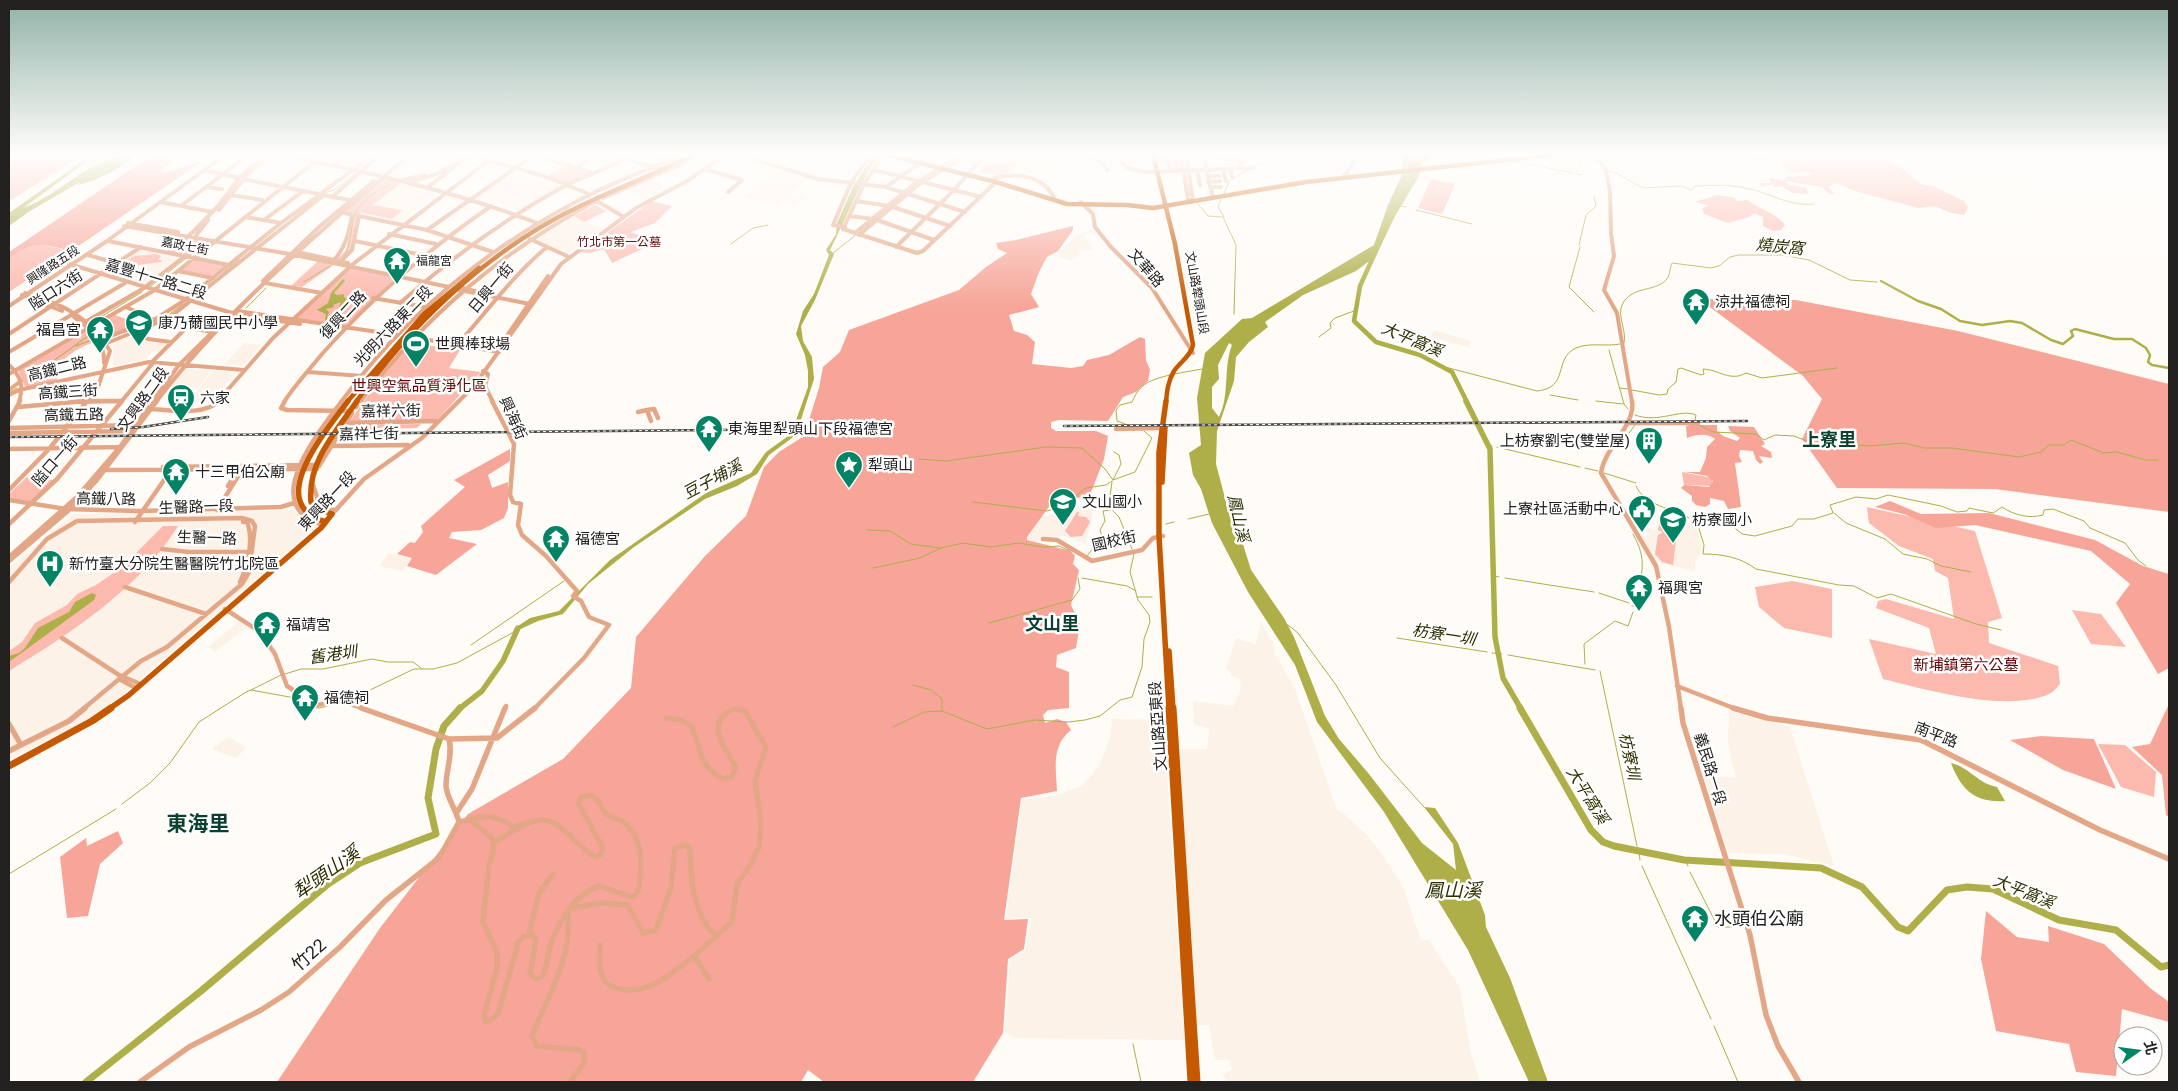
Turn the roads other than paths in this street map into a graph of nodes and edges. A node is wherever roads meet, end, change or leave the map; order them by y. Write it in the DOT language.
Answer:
graph roads {
  1 [pos="153,206"];
  2 [pos="154,206"];
  3 [pos="181,206"];
  4 [pos="217,206"];
  5 [pos="221,206"];
  6 [pos="255,206"];
  7 [pos="256,206"];
  8 [pos="283,206"];
  9 [pos="303,206"];
  10 [pos="310,206"];
  11 [pos="344,206"];
  12 [pos="349,206"];
  13 [pos="425,206"];
  14 [pos="460,206"];
  15 [pos="492,206"];
  16 [pos="495,206"];
  17 [pos="529,206"];
  18 [pos="575,206"];
  19 [pos="577,206"];
  20 [pos="579,206"];
  21 [pos="606,206"];
  22 [pos="637,206"];
  23 [pos="842,206"];
  24 [pos="854,206"];
  25 [pos="885,206"];
  26 [pos="938,206"];
  27 [pos="946,206"];
  28 [pos="971,206"];
  29 [pos="1084,206"];
  30 [pos="1135,206"];
  31 [pos="1168,206"];
  32 [pos="1610,206"];
  33 [pos="892,207"];
  34 [pos="212,212"];
  35 [pos="342,212"];
  36 [pos="965,212"];
  37 [pos="516,213"];
  38 [pos="244,216"];
  39 [pos="623,216"];
  40 [pos="849,216"];
  41 [pos="927,218"];
  42 [pos="264,220"];
  43 [pos="875,220"];
  44 [pos="539,222"];
  45 [pos="281,223"];
  46 [pos="128,224"];
  47 [pos="402,224"];
  48 [pos="950,226"];
  49 [pos="544,227"];
  50 [pos="844,228"];
  51 [pos="427,230"];
  52 [pos="912,232"];
  53 [pos="389,234"];
  54 [pos="857,234"];
  55 [pos="521,235"];
  56 [pos="193,236"];
  57 [pos="448,236"];
  58 [pos="216,239"];
  59 [pos="530,239"];
  60 [pos="934,240"];
  61 [pos="108,241"];
  62 [pos="355,241"];
  63 [pos="436,244"];
  64 [pos="472,244"];
  65 [pos="375,245"];
  66 [pos="896,246"];
  67 [pos="255,247"];
  68 [pos="547,247"];
  69 [pos="141,248"];
  70 [pos="493,252"];
  71 [pos="168,253"];
  72 [pos="294,253"];
  73 [pos="88,254"];
  74 [pos="422,255"];
  75 [pos="185,256"];
  76 [pos="567,256"];
  77 [pos="194,257"];
  78 [pos="333,261"];
  79 [pos="116,263"];
  80 [pos="339,263"];
  81 [pos="70,264"];
  82 [pos="229,265"];
  83 [pos="351,265"];
  84 [pos="178,271"];
  85 [pos="100,274"];
  86 [pos="400,274"];
  87 [pos="213,278"];
  88 [pos="426,280"];
  89 [pos="125,283"];
  90 [pos="263,283"];
  91 [pos="144,288"];
  92 [pos="456,288"];
  93 [pos="152,291"];
  94 [pos="320,293"];
  95 [pos="25,294"];
  96 [pos="499,298"];
  97 [pos="373,299"];
  98 [pos="185,300"];
  99 [pos="191,302"];
  100 [pos="400,303"];
  101 [pos="531,303"];
  102 [pos="9,305"];
  103 [pos="53,305"];
  104 [pos="126,306"];
  105 [pos="425,308"];
  106 [pos="235,313"];
  107 [pos="73,315"];
  108 [pos="169,318"];
  109 [pos="154,320"];
  110 [pos="290,321"];
  111 [pos="87,322"];
  112 [pos="159,323"];
  113 [pos="91,327"];
  114 [pos="187,327"];
  115 [pos="217,328"];
  116 [pos="344,329"];
  117 [pos="212,332"];
  118 [pos="134,333"];
  119 [pos="9,334"];
  120 [pos="405,338"];
  121 [pos="101,339"];
  122 [pos="171,342"];
  123 [pos="105,344"];
  124 [pos="456,346"];
  125 [pos="1194,350"];
  126 [pos="9,352"];
  127 [pos="497,353"];
  128 [pos="153,362"];
  129 [pos="9,365"];
  130 [pos="182,365"];
  131 [pos="15,369"];
  132 [pos="244,369"];
  133 [pos="103,370"];
  134 [pos="1177,370"];
  135 [pos="484,371"];
  136 [pos="9,373"];
  137 [pos="309,373"];
  138 [pos="361,377"];
  139 [pos="21,381"];
  140 [pos="9,390"];
  141 [pos="22,390"];
  142 [pos="9,395"];
  143 [pos="86,401"];
  144 [pos="120,401"];
  145 [pos="18,407"];
  146 [pos="148,408"];
  147 [pos="338,410"];
  148 [pos="352,410"];
  149 [pos="647,410"];
  150 [pos="638,412"];
  151 [pos="658,418"];
  152 [pos="9,421"];
  153 [pos="436,421"];
  154 [pos="651,422"];
  155 [pos="346,423"];
  156 [pos="1628,423"];
  157 [pos="1698,423"];
  158 [pos="136,425"];
  159 [pos="66,426"];
  160 [pos="100,426"];
  161 [pos="9,428"];
  162 [pos="1161,428"];
  163 [pos="1116,429"];
  164 [pos="132,431"];
  165 [pos="62,432"];
  166 [pos="96,432"];
  167 [pos="9,433"];
  168 [pos="408,445"];
  169 [pos="331,446"];
  170 [pos="120,447"];
  171 [pos="49,448"];
  172 [pos="82,448"];
  173 [pos="9,449"];
  174 [pos="316,467"];
  175 [pos="302,468"];
  176 [pos="104,469"];
  177 [pos="169,470"];
  178 [pos="240,470"];
  179 [pos="9,489"];
  180 [pos="9,500"];
  181 [pos="294,503"];
  182 [pos="32,504"];
  183 [pos="297,509"];
  184 [pos="68,510"];
  185 [pos="141,511"];
  186 [pos="215,511"];
  187 [pos="332,512"];
  188 [pos="133,522"];
  189 [pos="323,523"];
  190 [pos="9,524"];
  191 [pos="1161,536"];
  192 [pos="1043,539"];
  193 [pos="162,549"];
  194 [pos="249,552"];
  195 [pos="9,557"];
  196 [pos="9,561"];
  197 [pos="9,584"];
  198 [pos="125,587"];
  199 [pos="226,609"];
  200 [pos="204,614"];
  201 [pos="62,638"];
  202 [pos="120,676"];
  203 [pos="137,685"];
  204 [pos="1677,686"];
  205 [pos="506,706"];
  206 [pos="666,718"];
  207 [pos="9,724"];
  208 [pos="449,738"];
  209 [pos="492,739"];
  210 [pos="21,744"];
  211 [pos="9,750"];
  212 [pos="9,761"];
  213 [pos="9,766"];
  214 [pos="457,812"];
  215 [pos="471,820"];
  216 [pos="459,822"];
  217 [pos="522,826"];
  218 [pos="493,843"];
  219 [pos="2169,859"];
  220 [pos="553,874"];
  221 [pos="573,908"];
  222 [pos="1185,913"];
  223 [pos="568,914"];
  224 [pos="722,933"];
  225 [pos="529,934"];
  226 [pos="600,945"];
  227 [pos="694,956"];
  228 [pos="709,979"];
  229 [pos="140,1082"];
  230 [pos="570,1082"];
  231 [pos="1191,1082"];
  232 [pos="1197,1082"];
  233 [pos="1799,1082"];
  1 -- 46 [label="street"];
  2 -- 46 [label="street"];
  3 -- 34 [label="street"];
  4 -- 34 [label="street"];
  5 -- 56 [label="street"];
  6 -- 58 [label="street"];
  7 -- 38 [label="street"];
  8 -- 42 [label="street"];
  9 -- 45 [label="street"];
  10 -- 67 [label="street"];
  11 -- 72 [label="street"];
  12 -- 35 [label="street"];
  13 -- 47 [label="street"];
  14 -- 51 [label="street"];
  15 -- 37 [label="street"];
  15 -- 57 [label="street, 復興二路"];
  16 -- 37 [label="street"];
  17 -- 37 [label="street"];
  18 -- 44 [label="street, 光明六路東二段"];
  19 -- 55 [label="main road, 光明六路東二段"];
  20 -- 49 [label="main road, 光明六路東二段"];
  21 -- 39 [label="street"];
  22 -- 39 [label="street, 東興路一段"];
  23 -- 50 [label="street"];
  24 -- 40 [label="street"];
  25 -- 33 [label="street"];
  26 -- 41 [label="street"];
  27 -- 36 [label="street"];
  28 -- 36 [label="street"];
  29 -- 125 [label="street, 文華路"];
  30 -- 31 [label="main road"];
  31 -- 125 [label="main road, 文山路犂頭山段"];
  32 -- 156 [label="street"];
  33 -- 41 [label="street"];
  33 -- 43 [label="street"];
  34 -- 56 [label="street"];
  35 -- 72 [label="street"];
  35 -- 78 [label="street"];
  36 -- 48 [label="street"];
  37 -- 44 [label="street"];
  37 -- 64 [label="street"];
  38 -- 42 [label="street"];
  38 -- 58 [label="street"];
  39 -- 76 [label="street, 東興路一段"];
  39 -- 101 [label="street, 東興路一段"];
  40 -- 43 [label="street"];
  40 -- 50 [label="street"];
  41 -- 48 [label="street"];
  41 -- 52 [label="street"];
  42 -- 45 [label="street"];
  43 -- 52 [label="street"];
  43 -- 54 [label="street"];
  44 -- 55 [label="street, 光明六路東二段"];
  45 -- 67 [label="street"];
  46 -- 56 [label="street"];
  46 -- 61 [label="street, 興隆路五段"];
  46 -- 81 [label="street, 興隆路五段"];
  47 -- 51 [label="street"];
  47 -- 53 [label="street"];
  47 -- 62 [label="street"];
  47 -- 65 [label="street"];
  48 -- 60 [label="street"];
  49 -- 59 [label="street, 光明六路東二段"];
  49 -- 92 [label="main road, 光明六路東二段"];
  50 -- 54 [label="street"];
  51 -- 57 [label="street"];
  52 -- 60 [label="street"];
  52 -- 66 [label="street"];
  53 -- 63 [label="street"];
  53 -- 65 [label="street"];
  54 -- 66 [label="street"];
  55 -- 70 [label="street, 光明六路東二段"];
  55 -- 92 [label="main road, 光明六路東二段"];
  56 -- 58 [label="street"];
  56 -- 71 [label="street"];
  57 -- 63 [label="street, 復興二路"];
  57 -- 64 [label="street"];
  57 -- 86 [label="street, 復興二路"];
  58 -- 67 [label="street"];
  58 -- 77 [label="street"];
  59 -- 68 [label="street"];
  59 -- 92 [label="street, 光明六路東二段"];
  60 -- 66 [label="street"];
  61 -- 69 [label="street, 嘉政七街"];
  61 -- 73 [label="street, 興隆路五段"];
  62 -- 65 [label="street"];
  62 -- 80 [label="street"];
  63 -- 74 [label="street, 復興二路"];
  64 -- 70 [label="street"];
  64 -- 88 [label="street"];
  65 -- 74 [label="street"];
  65 -- 83 [label="street"];
  67 -- 72 [label="street"];
  67 -- 82 [label="street"];
  67 -- 99 [label="street"];
  68 -- 76 [label="street"];
  68 -- 96 [label="street, 日興一街"];
  69 -- 71 [label="street, 嘉政七街"];
  69 -- 79 [label="street, 隘口六街"];
  70 -- 92 [label="street, 光明六路東二段"];
  71 -- 75 [label="street, 嘉政七街"];
  72 -- 78 [label="street"];
  72 -- 90 [label="street, 文興路二段"];
  73 -- 79 [label="street"];
  73 -- 81 [label="street, 興隆路五段"];
  74 -- 86 [label="street, 復興二路"];
  75 -- 77 [label="street, 嘉政七街"];
  75 -- 91 [label="street"];
  76 -- 101 [label="street, 東興路一段"];
  77 -- 82 [label="street, 嘉政七街"];
  77 -- 84 [label="street"];
  77 -- 93 [label="street"];
  78 -- 80 [label="street"];
  79 -- 85 [label="street, 隘口六街"];
  80 -- 83 [label="street"];
  81 -- 85 [label="street, 嘉豐十一路二段"];
  81 -- 95 [label="street, 興隆路五段"];
  82 -- 87 [label="street"];
  83 -- 86 [label="street"];
  83 -- 94 [label="street"];
  84 -- 87 [label="street"];
  84 -- 93 [label="street"];
  85 -- 89 [label="street, 嘉豐十一路二段"];
  85 -- 103 [label="street, 隘口六街"];
  86 -- 88 [label="street"];
  86 -- 97 [label="street, 復興二路"];
  87 -- 98 [label="street"];
  88 -- 92 [label="street"];
  88 -- 100 [label="street"];
  89 -- 91 [label="street, 嘉豐十一路二段"];
  89 -- 107 [label="street"];
  90 -- 94 [label="street"];
  90 -- 106 [label="street, 文興路二段"];
  91 -- 93 [label="street, 嘉豐十一路二段"];
  91 -- 111 [label="street"];
  92 -- 96 [label="street"];
  92 -- 105 [label="street, 光明六路東二段"];
  92 -- 120 [label="main road, 光明六路東二段"];
  92 -- 120 [label="street, 光明六路東二段"];
  93 -- 98 [label="street, 嘉豐十一路二段"];
  93 -- 104 [label="street"];
  93 -- 113 [label="street"];
  94 -- 110 [label="street"];
  95 -- 102 [label="street, 興隆路五段"];
  95 -- 103 [label="street"];
  96 -- 101 [label="street"];
  96 -- 124 [label="street, 日興一街"];
  97 -- 100 [label="street"];
  97 -- 105 [label="street"];
  97 -- 116 [label="street, 復興二路"];
  98 -- 99 [label="street, 嘉豐十一路二段"];
  98 -- 109 [label="street"];
  99 -- 106 [label="street, 嘉豐十一路二段"];
  99 -- 108 [label="street"];
  100 -- 105 [label="street"];
  101 -- 127 [label="street, 東興路一段"];
  103 -- 107 [label="street"];
  103 -- 119 [label="street, 隘口六街"];
  104 -- 109 [label="street"];
  104 -- 113 [label="street"];
  105 -- 120 [label="street, 光明六路東二段"];
  106 -- 110 [label="street, 嘉豐十一路二段"];
  106 -- 115 [label="street, 文興路二段"];
  106 -- 130 [label="street, 文興路二段"];
  107 -- 111 [label="street"];
  107 -- 113 [label="street"];
  107 -- 126 [label="street"];
  108 -- 112 [label="street"];
  108 -- 115 [label="street"];
  109 -- 121 [label="street"];
  110 -- 116 [label="street, 嘉豐十一路二段"];
  110 -- 132 [label="street"];
  111 -- 113 [label="street"];
  112 -- 114 [label="street"];
  112 -- 118 [label="street"];
  113 -- 121 [label="street"];
  113 -- 131 [label="street"];
  114 -- 117 [label="street"];
  114 -- 122 [label="street, 隘口一街"];
  115 -- 117 [label="street, 文興路二段"];
  116 -- 120 [label="street, 嘉豐十一路二段"];
  116 -- 137 [label="street, 復興二路"];
  117 -- 130 [label="street, 文興路二段"];
  118 -- 122 [label="street"];
  118 -- 123 [label="street"];
  120 -- 124 [label="street, 嘉豐十一路二段"];
  120 -- 138 [label="street, 光明六路東二段"];
  120 -- 147 [label="main road, 光明六路東二段"];
  120 -- 148 [label="main road, 光明六路東二段"];
  121 -- 123 [label="street"];
  122 -- 128 [label="street, 隘口一街"];
  123 -- 133 [label="street"];
  124 -- 127 [label="street, 嘉豐十一路二段"];
  125 -- 134 [label="main road, 文山路犂頭山段"];
  127 -- 135 [label="street, 東興路一段"];
  128 -- 130 [label="street, 高鐵二路"];
  128 -- 133 [label="street, 高鐵二路"];
  128 -- 144 [label="street, 隘口一街"];
  129 -- 131 [label="street"];
  130 -- 132 [label="street, 高鐵二路"];
  130 -- 146 [label="street, 文興路二段"];
  131 -- 136 [label="street"];
  131 -- 139 [label="street"];
  132 -- 146 [label="street"];
  133 -- 141 [label="street, 高鐵二路"];
  133 -- 143 [label="street"];
  134 -- 162 [label="main road, 文山路亞東段"];
  134 -- 191 [label="main road, 文山路亞東段"];
  135 -- 153 [label="street, 東興路一段"];
  135 -- 187 [label="street, 東興路一段"];
  135 -- 209 [label="street, 興海街"];
  137 -- 138 [label="street"];
  137 -- 147 [label="street, 復興二路"];
  138 -- 147 [label="street, 光明六路東二段"];
  139 -- 140 [label="street, 高鐵二路"];
  139 -- 141 [label="street"];
  141 -- 142 [label="street, 高鐵二路"];
  141 -- 145 [label="street"];
  143 -- 144 [label="street, 高鐵三街"];
  143 -- 145 [label="street, 高鐵三街"];
  143 -- 159 [label="street"];
  144 -- 160 [label="street, 隘口一街"];
  145 -- 152 [label="street"];
  146 -- 158 [label="street, 文興路二段"];
  147 -- 148 [label="street, 復興二路"];
  147 -- 175 [label="main road, 光明六路東二段"];
  148 -- 155 [label="street, 光明六路東二段"];
  148 -- 174 [label="main road, 光明六路東二段"];
  149 -- 150 [label="street"];
  149 -- 151 [label="street"];
  149 -- 154 [label="street"];
  153 -- 155 [label="street, 嘉祥六街"];
  153 -- 168 [label="street, 東興路一段"];
  155 -- 169 [label="street, 光明六路東二段"];
  156 -- 157 [label="street"];
  156 -- 204 [label="street, 義民路一段"];
  158 -- 160 [label="street, 高鐵五路"];
  158 -- 164 [label="street, 文興路二段"];
  159 -- 160 [label="street, 高鐵五路"];
  159 -- 161 [label="street, 高鐵五路"];
  159 -- 165 [label="street"];
  160 -- 166 [label="street, 隘口一街"];
  162 -- 163 [label="street"];
  162 -- 191 [label="main road, 文山路亞東段"];
  164 -- 166 [label="street, 高鐵五路"];
  164 -- 170 [label="street, 文興路二段"];
  164 -- 176 [label="street, 文興路二段"];
  165 -- 166 [label="street, 高鐵五路"];
  165 -- 167 [label="street, 高鐵五路"];
  165 -- 171 [label="street"];
  166 -- 172 [label="street, 隘口一街"];
  168 -- 169 [label="street, 嘉祥七街"];
  168 -- 187 [label="street, 東興路一段"];
  169 -- 174 [label="street, 光明六路東二段"];
  170 -- 172 [label="street"];
  170 -- 176 [label="street, 文興路二段"];
  171 -- 172 [label="street"];
  171 -- 173 [label="street"];
  171 -- 179 [label="street"];
  172 -- 182 [label="street, 隘口一街"];
  174 -- 175 [label="street"];
  174 -- 187 [label="main road, 光明六路東二段"];
  175 -- 176 [label="street"];
  175 -- 178 [label="street"];
  175 -- 181 [label="street, 光明六路東二段"];
  175 -- 189 [label="main road, 光明六路東二段"];
  176 -- 177 [label="street"];
  176 -- 184 [label="street, 文興路二段"];
  177 -- 178 [label="street"];
  177 -- 185 [label="street"];
  178 -- 186 [label="street"];
  180 -- 182 [label="street, 高鐵八路"];
  181 -- 183 [label="street, 光明六路東二段"];
  181 -- 186 [label="street, 高鐵八路"];
  182 -- 184 [label="street, 高鐵八路"];
  182 -- 190 [label="street, 隘口一街"];
  183 -- 186 [label="street, 高鐵八路"];
  183 -- 189 [label="street, 光明六路東二段"];
  184 -- 185 [label="street, 高鐵八路"];
  184 -- 195 [label="street, 文興路二段"];
  184 -- 196 [label="street, 文興路二段"];
  185 -- 186 [label="street, 高鐵八路"];
  185 -- 188 [label="street"];
  187 -- 189 [label="main road, 東興路一段"];
  188 -- 194 [label="street, 生醫路一段"];
  188 -- 197 [label="street, 生醫路一段"];
  189 -- 199 [label="main road, 東興路一段"];
  191 -- 192 [label="street, 國校街"];
  191 -- 222 [label="main road, 文山路亞東段"];
  193 -- 194 [label="street, 生醫一路"];
  194 -- 200 [label="street, 生醫路一段"];
  198 -- 200 [label="street"];
  199 -- 203 [label="main road, 東興路一段"];
  199 -- 208 [label="street"];
  200 -- 202 [label="street, 生醫路一段"];
  201 -- 202 [label="street"];
  202 -- 203 [label="street"];
  202 -- 210 [label="street, 生醫路一段"];
  203 -- 212 [label="main road, 東興路一段"];
  203 -- 213 [label="main road, 東興路一段"];
  204 -- 219 [label="street, 南平路"];
  204 -- 233 [label="street, 義民路一段"];
  205 -- 209 [label="street"];
  206 -- 224 [label="street"];
  207 -- 210 [label="street"];
  208 -- 209 [label="street"];
  208 -- 214 [label="street"];
  209 -- 214 [label="street"];
  210 -- 211 [label="street, 生醫路一段"];
  214 -- 216 [label="street"];
  215 -- 216 [label="street"];
  215 -- 217 [label="street"];
  215 -- 218 [label="street"];
  216 -- 229 [label="street, 竹22 / 竹22"];
  217 -- 218 [label="street"];
  217 -- 221 [label="street"];
  218 -- 225 [label="street"];
  220 -- 225 [label="street"];
  221 -- 223 [label="street"];
  221 -- 224 [label="street"];
  222 -- 231 [label="main road, 文山路亞東段"];
  222 -- 232 [label="main road, 文山路亞東段"];
  223 -- 225 [label="street"];
  223 -- 230 [label="street"];
  224 -- 227 [label="street"];
  226 -- 227 [label="street"];
  227 -- 228 [label="street"];
}
